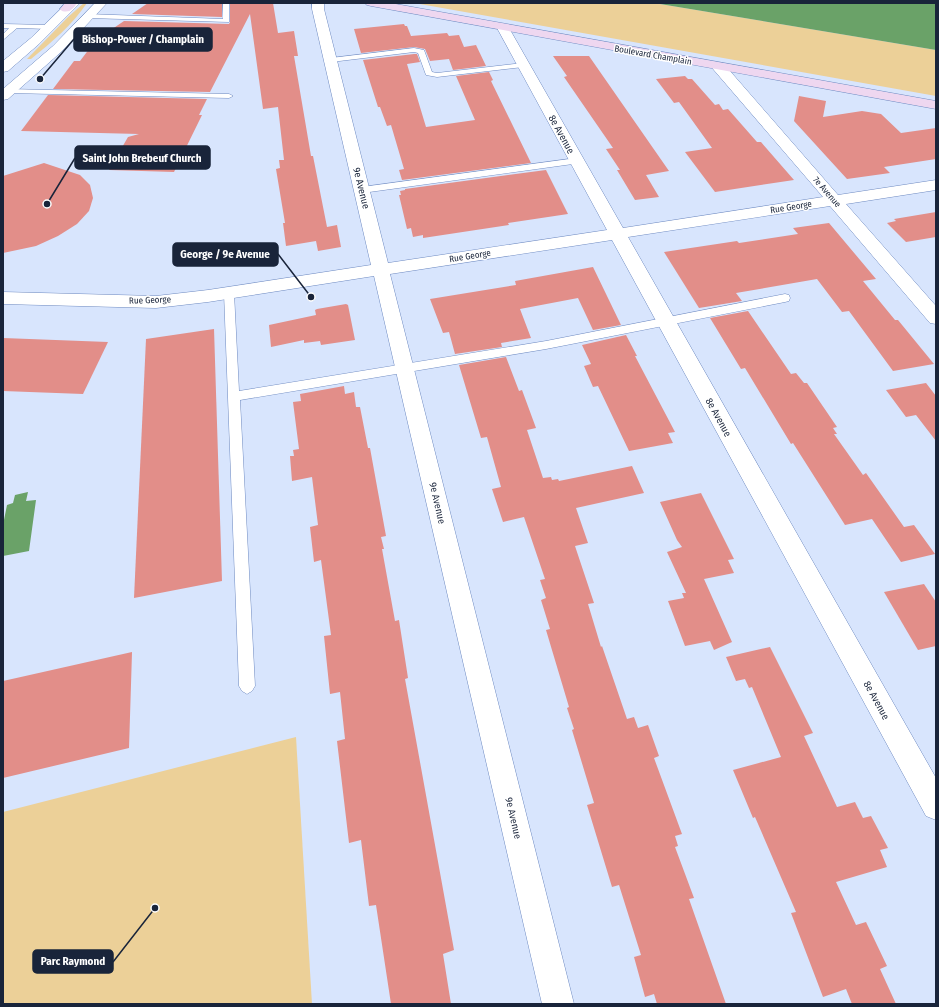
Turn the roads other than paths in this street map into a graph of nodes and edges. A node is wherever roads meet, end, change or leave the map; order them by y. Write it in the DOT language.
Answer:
graph roads {
  1 [pos="101,3"];
  2 [pos="226,3"];
  3 [pos="318,3"];
  4 [pos="371,3"];
  5 [pos="70,5"];
  6 [pos="87,16"];
  7 [pos="3,26"];
  8 [pos="15,26"];
  9 [pos="49,27"];
  10 [pos="503,28"];
  11 [pos="3,38"];
  12 [pos="331,60"];
  13 [pos="523,65"];
  14 [pos="718,66"];
  15 [pos="3,68"];
  16 [pos="6,93"];
  17 [pos="229,96"];
  18 [pos="936,105"];
  19 [pos="577,161"];
  20 [pos="936,185"];
  21 [pos="362,190"];
  22 [pos="834,201"];
  23 [pos="617,234"];
  24 [pos="381,269"];
  25 [pos="229,293"];
  26 [pos="3,298"];
  27 [pos="785,298"];
  28 [pos="936,318"];
  29 [pos="666,322"];
  30 [pos="405,368"];
  31 [pos="233,397"];
  32 [pos="247,686"];
  33 [pos="936,806"];
  34 [pos="558,1004"];
  1 -- 6 [label="street"];
  2 -- 6 [label="lane"];
  3 -- 12 [label="street, 9e Avenue"];
  4 -- 10 [label="main road, Boulevard Champlain"];
  5 -- 9 [label="street"];
  6 -- 16 [label="street"];
  7 -- 8 [label="lane"];
  8 -- 9 [label="lane"];
  8 -- 11 [label="lane"];
  9 -- 15 [label="street"];
  10 -- 13 [label="street, 8e Avenue"];
  10 -- 14 [label="main road, Boulevard Champlain"];
  12 -- 13 [label="lane"];
  12 -- 21 [label="street, 9e Avenue"];
  13 -- 19 [label="street, 8e Avenue"];
  14 -- 18 [label="main road, Boulevard Champlain"];
  14 -- 22 [label="street, 7e Avenue"];
  16 -- 17 [label="lane"];
  19 -- 21 [label="lane"];
  19 -- 23 [label="street, 8e Avenue"];
  20 -- 22 [label="street, Rue George"];
  21 -- 24 [label="street, 9e Avenue"];
  22 -- 23 [label="street, Rue George"];
  22 -- 28 [label="street, 7e Avenue"];
  23 -- 24 [label="street, Rue George"];
  23 -- 29 [label="street, 8e Avenue"];
  24 -- 25 [label="street, Rue George"];
  24 -- 30 [label="street, 9e Avenue"];
  25 -- 26 [label="street, Rue George"];
  25 -- 31 [label="lane"];
  27 -- 29 [label="lane"];
  29 -- 30 [label="lane"];
  29 -- 33 [label="street, 8e Avenue"];
  30 -- 31 [label="lane"];
  30 -- 34 [label="street, 9e Avenue"];
  31 -- 32 [label="lane"];
}
